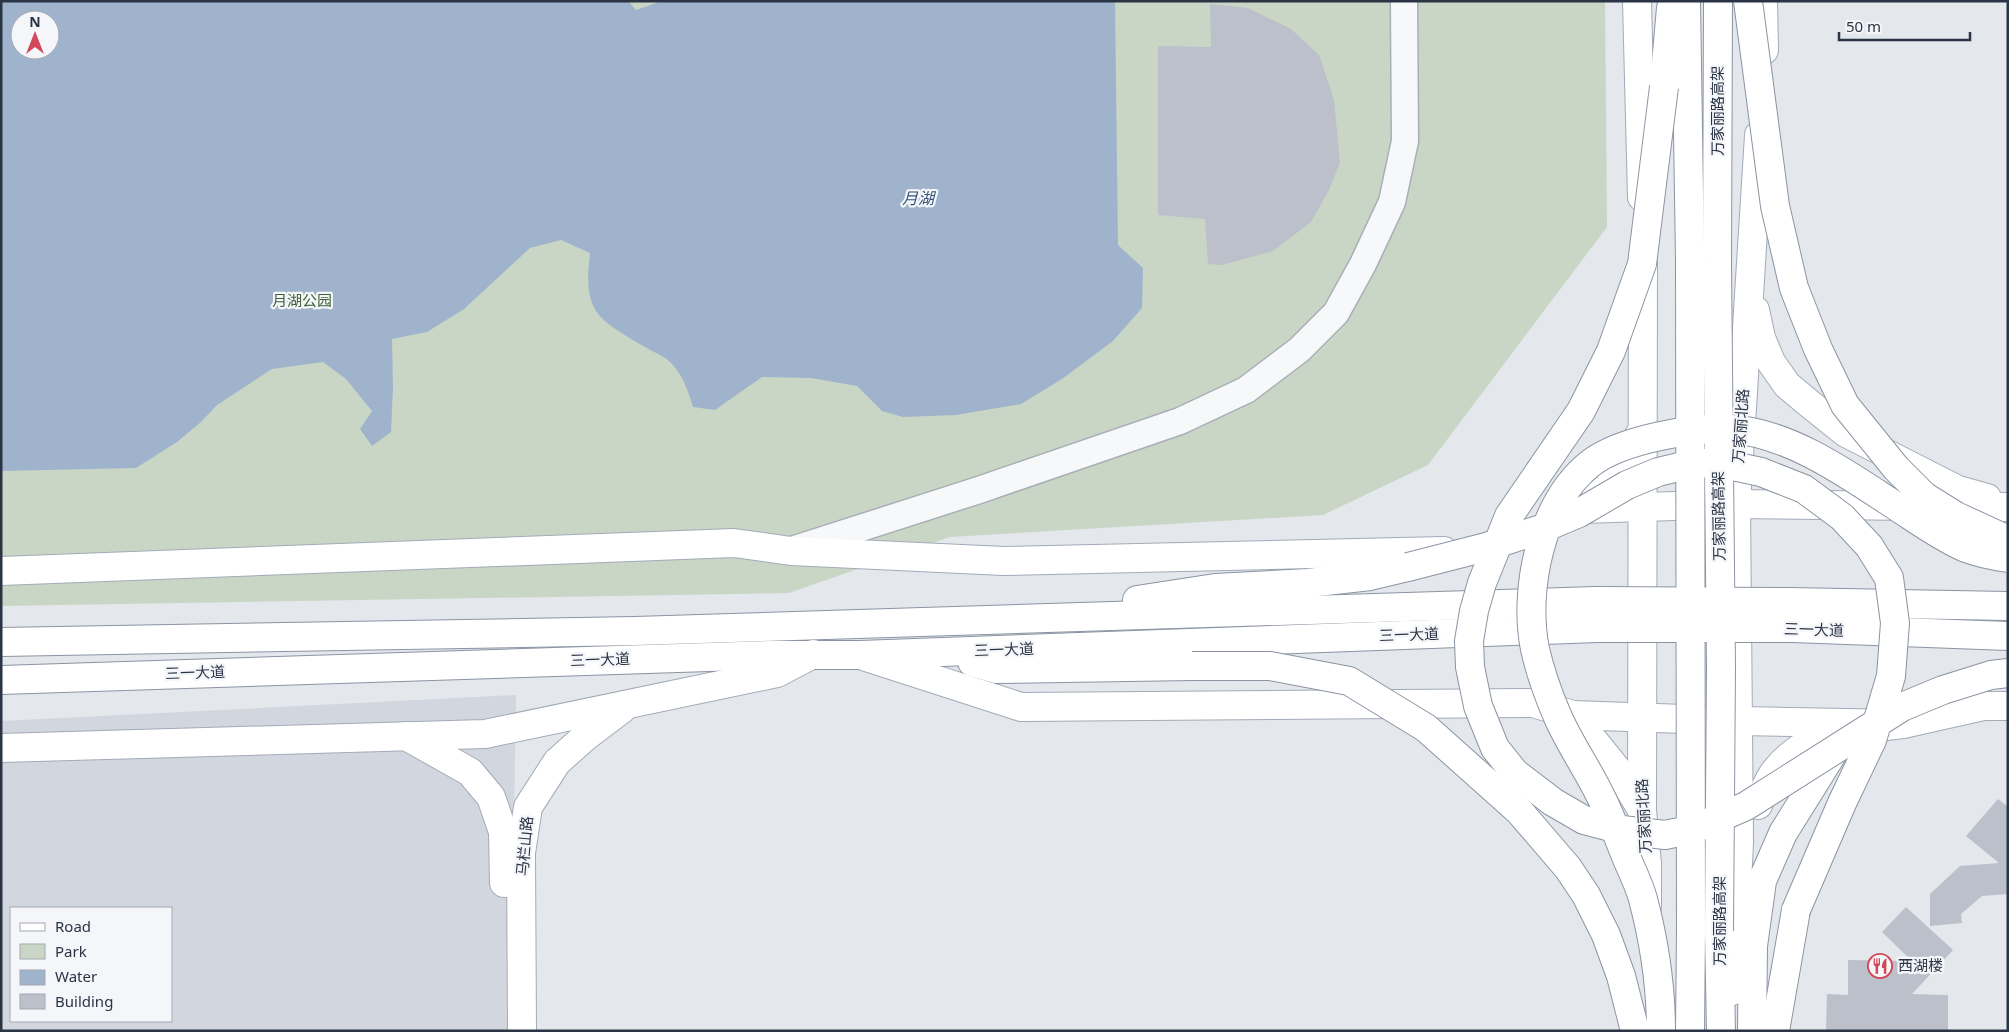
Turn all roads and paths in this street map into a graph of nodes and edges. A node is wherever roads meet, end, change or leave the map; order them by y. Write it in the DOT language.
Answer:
graph roads {
  1 [pos="1404,1"];
  2 [pos="1637,1"];
  3 [pos="1671,1"];
  4 [pos="1686,1"];
  5 [pos="1718,1"];
  6 [pos="1748,1"];
  7 [pos="1763,1"];
  8 [pos="1751,253"];
  9 [pos="1644,428"];
  10 [pos="1736,504"];
  11 [pos="2008,506"];
  12 [pos="1643,507"];
  13 [pos="1582,509"];
  14 [pos="2008,540"];
  15 [pos="791,550"];
  16 [pos="2008,558"];
  17 [pos="1,571"];
  18 [pos="2008,606"];
  19 [pos="1016,619"];
  20 [pos="2008,636"];
  21 [pos="1,642"];
  22 [pos="935,652"];
  23 [pos="813,654"];
  24 [pos="860,655"];
  25 [pos="2008,672"];
  26 [pos="1,680"];
  27 [pos="629,704"];
  28 [pos="2008,706"];
  29 [pos="1573,715"];
  30 [pos="1642,718"];
  31 [pos="1739,721"];
  32 [pos="1903,724"];
  33 [pos="406,736"];
  34 [pos="1,748"];
  35 [pos="1836,748"];
  36 [pos="1642,810"];
  37 [pos="1739,842"];
  38 [pos="505,1031"];
  39 [pos="522,1031"];
  40 [pos="1635,1031"];
  41 [pos="1648,1031"];
  42 [pos="1661,1031"];
  43 [pos="1690,1031"];
  44 [pos="1721,1031"];
  45 [pos="1731,1031"];
  46 [pos="1752,1031"];
  47 [pos="1775,1031"];
  1 -- 15 [label="street"];
  2 -- 9 [label="main road, 万家丽北路"];
  3 -- 35 [label="main road, bridge"];
  4 -- 43 [label="main road, 万家丽路高架, bridge"];
  5 -- 44 [label="main road, 万家丽路高架, bridge"];
  6 -- 14 [label="main road, bridge"];
  7 -- 8 [label="main road, 万家丽北路"];
  8 -- 10 [label="main road, 万家丽北路"];
  8 -- 11 [label="main road"];
  9 -- 12 [label="main road, 万家丽北路"];
  9 -- 13 [label="main road"];
  10 -- 11 [label="main road"];
  10 -- 12 [label="main road"];
  10 -- 31 [label="main road, 万家丽北路"];
  12 -- 13 [label="main road"];
  12 -- 30 [label="main road, 万家丽北路"];
  13 -- 15 [label="main road"];
  15 -- 17 [label="main road"];
  16 -- 42 [label="main road, bridge"];
  18 -- 19 [label="main road, 三一大道, bridge"];
  19 -- 21 [label="main road, 三一大道"];
  19 -- 47 [label="main road, bridge"];
  20 -- 22 [label="main road, 三一大道, bridge"];
  22 -- 24 [label="main road, 三一大道"];
  22 -- 40 [label="main road, bridge"];
  23 -- 24 [label="main road, 三一大道"];
  23 -- 26 [label="main road, 三一大道"];
  23 -- 27 [label="main road"];
  24 -- 29 [label="main road"];
  25 -- 35 [label="main road, bridge"];
  27 -- 33 [label="main road"];
  27 -- 39 [label="main road, 马栏山路"];
  28 -- 32 [label="main road"];
  29 -- 30 [label="main road"];
  29 -- 36 [label="main road"];
  30 -- 31 [label="main road"];
  30 -- 36 [label="main road, 万家丽北路"];
  31 -- 32 [label="main road"];
  31 -- 37 [label="main road, 万家丽北路"];
  32 -- 37 [label="main road"];
  33 -- 34 [label="main road"];
  33 -- 38 [label="main road, 马栏山路"];
  35 -- 46 [label="main road"];
  36 -- 41 [label="main road, 万家丽北路"];
  37 -- 45 [label="main road, 万家丽北路"];
}
